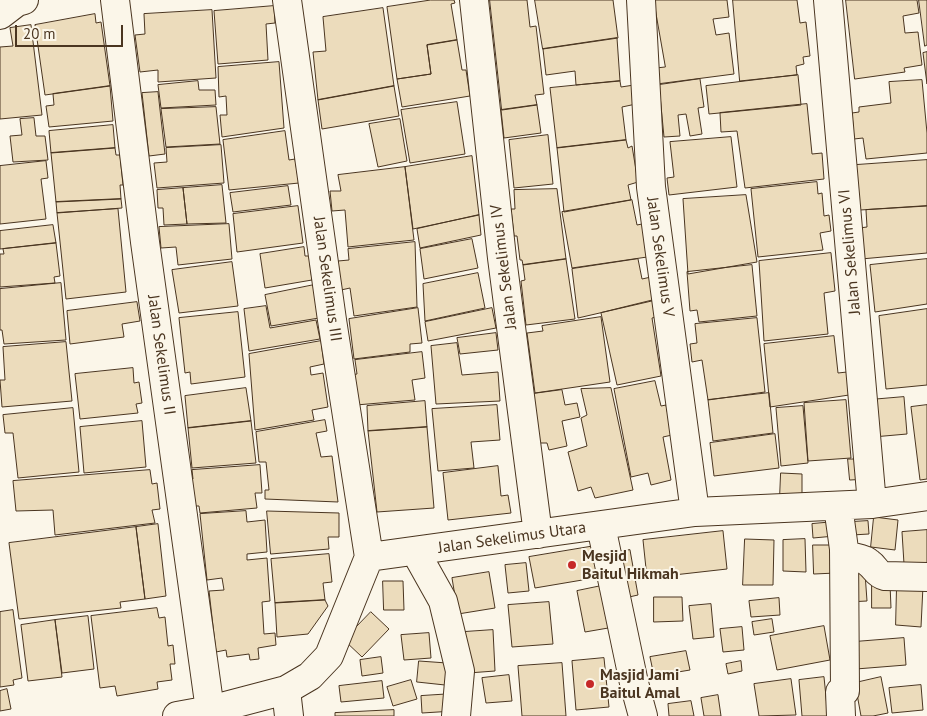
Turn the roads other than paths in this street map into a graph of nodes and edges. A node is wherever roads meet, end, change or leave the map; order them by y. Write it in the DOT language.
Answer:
graph roads {
  1 [pos="115,0"];
  2 [pos="287,0"];
  3 [pos="474,0"];
  4 [pos="641,0"];
  5 [pos="828,0"];
  6 [pos="927,496"];
  7 [pos="872,504"];
  8 [pos="838,506"];
  9 [pos="695,512"];
  10 [pos="601,526"];
  11 [pos="538,534"];
  12 [pos="844,549"];
  13 [pos="415,551"];
  14 [pos="370,558"];
  15 [pos="927,577"];
  16 [pos="287,703"];
  17 [pos="210,710"];
  18 [pos="177,716"];
  19 [pos="456,716"];
  20 [pos="643,716"];
  21 [pos="841,716"];
  1 -- 17 [label="street, Jalan Sekelimus II"];
  2 -- 14 [label="street, Jalan Sekelimus III"];
  3 -- 11 [label="street, Jalan Sekelimus IV"];
  4 -- 9 [label="street, Jalan Sekelimus V"];
  5 -- 7 [label="street, Jalan Sekelimus VI"];
  6 -- 7 [label="street, Jalan Sekelimus Utara"];
  7 -- 8 [label="street, Jalan Sekelimus Utara"];
  8 -- 9 [label="street, Jalan Sekelimus Utara"];
  8 -- 12 [label="street"];
  9 -- 10 [label="street, Jalan Sekelimus Utara"];
  10 -- 11 [label="street, Jalan Sekelimus Utara"];
  10 -- 20 [label="street"];
  11 -- 13 [label="street, Jalan Sekelimus Utara"];
  12 -- 15 [label="street"];
  12 -- 21 [label="street"];
  13 -- 14 [label="street, Jalan Sekelimus Utara"];
  13 -- 19 [label="street"];
  14 -- 16 [label="street"];
  16 -- 17 [label="street"];
  17 -- 18 [label="street"];
}
